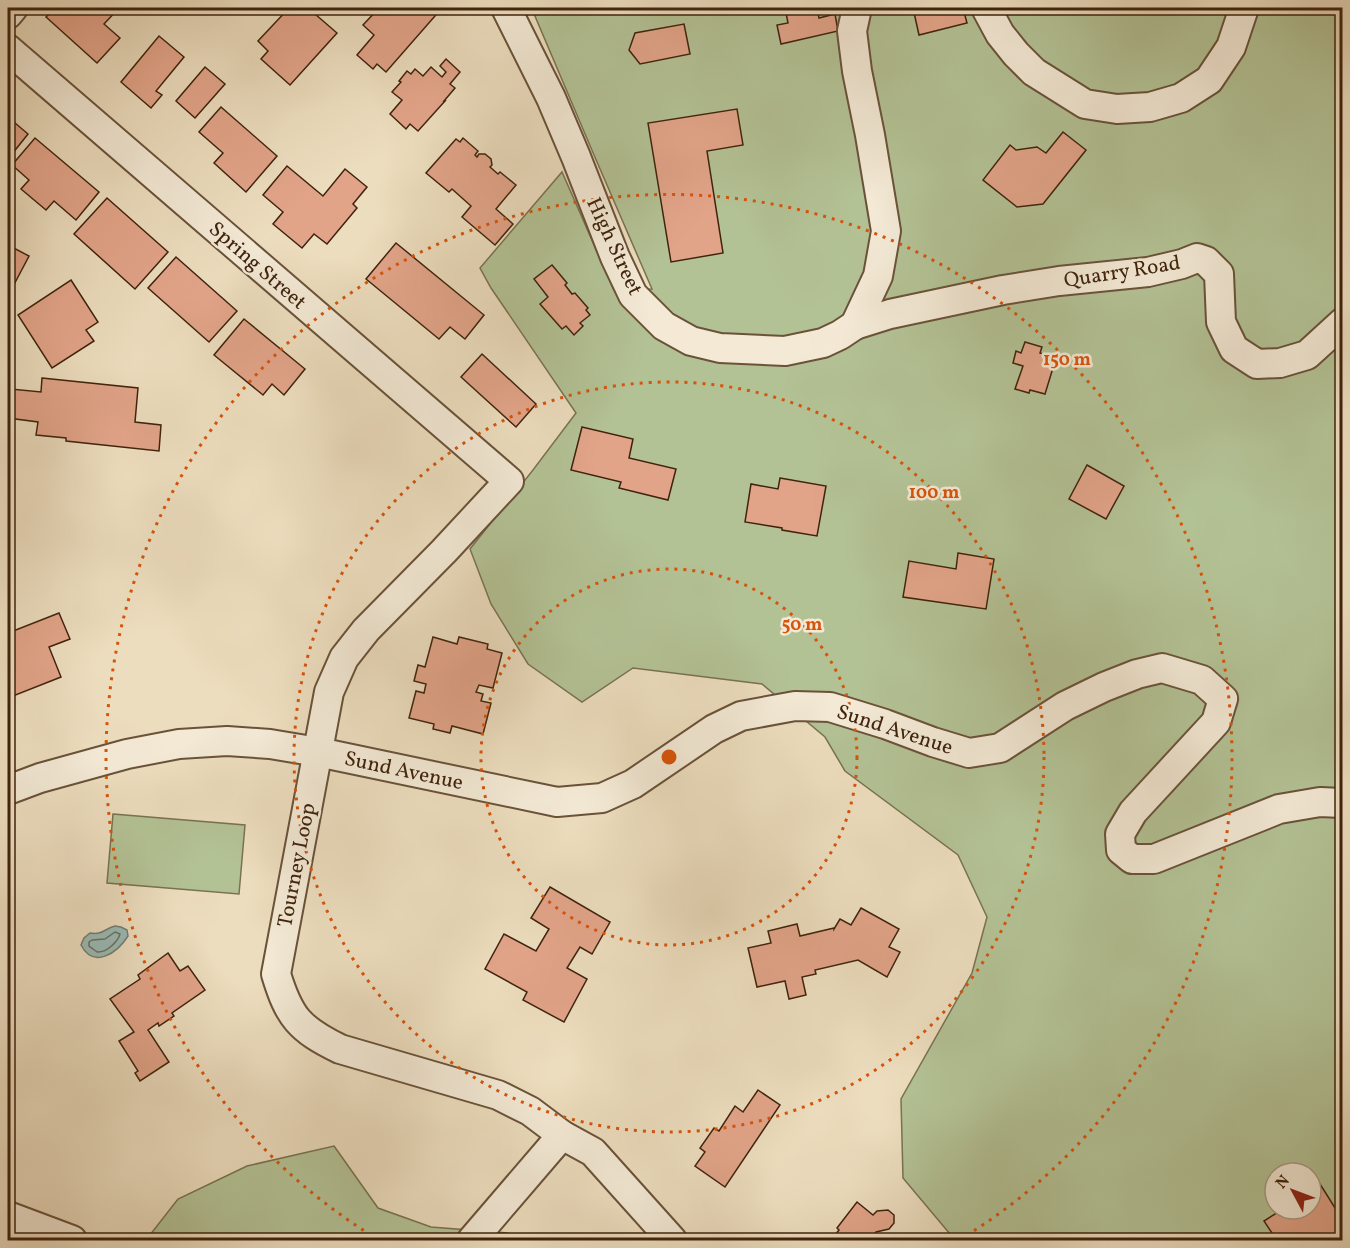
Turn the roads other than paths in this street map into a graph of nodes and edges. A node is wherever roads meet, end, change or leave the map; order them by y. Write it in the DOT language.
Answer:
graph roads {
  1 [pos="13,8"];
  2 [pos="506,8"];
  3 [pos="857,8"];
  4 [pos="986,8"];
  5 [pos="1244,8"];
  6 [pos="8,14"];
  7 [pos="8,49"];
  8 [pos="1342,323"];
  9 [pos="855,325"];
  10 [pos="508,481"];
  11 [pos="318,752"];
  12 [pos="8,790"];
  13 [pos="1342,803"];
  14 [pos="562,1135"];
  15 [pos="8,1216"];
  16 [pos="72,1240"];
  17 [pos="472,1240"];
  18 [pos="672,1240"];
  1 -- 6 [label="street"];
  2 -- 9 [label="street, High Street"];
  3 -- 9 [label="street"];
  4 -- 5 [label="street"];
  7 -- 10 [label="street, Spring Street"];
  8 -- 9 [label="street, Quarry Road"];
  10 -- 11 [label="street, Tourney Loop"];
  11 -- 12 [label="street, Sund Avenue"];
  11 -- 13 [label="street, Sund Avenue"];
  11 -- 14 [label="street, Tourney Loop"];
  14 -- 17 [label="street"];
  14 -- 18 [label="street, Tourney Loop"];
  15 -- 16 [label="street"];
}
